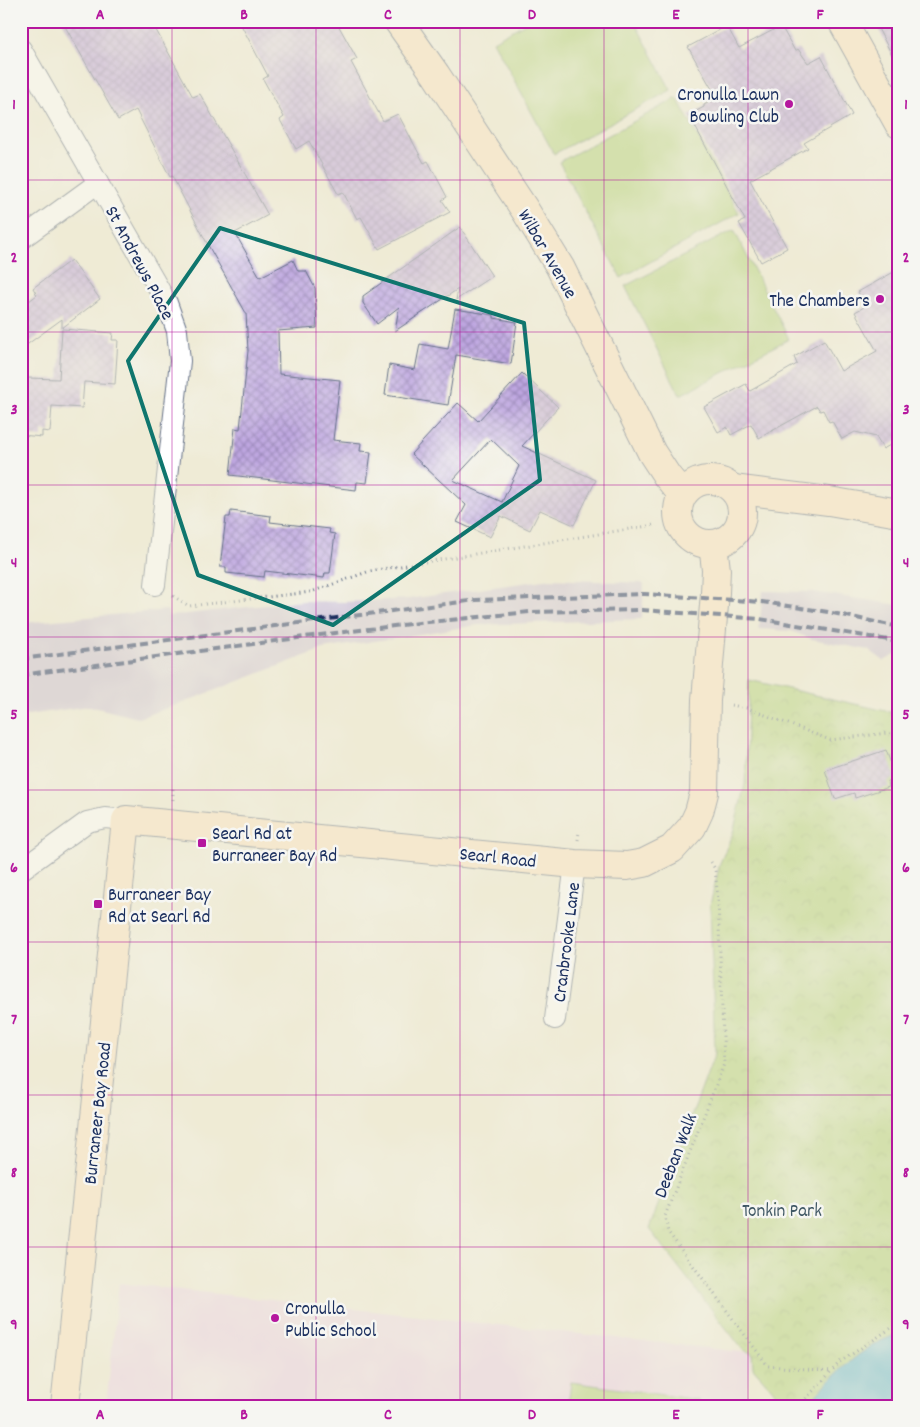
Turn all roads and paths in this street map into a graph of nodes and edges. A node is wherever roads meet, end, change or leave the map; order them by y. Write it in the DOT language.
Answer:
graph roads {
  1 [pos="398,21"];
  2 [pos="842,21"];
  3 [pos="21,49"];
  4 [pos="891,92"];
  5 [pos="899,124"];
  6 [pos="98,183"];
  7 [pos="21,240"];
  8 [pos="733,489"];
  9 [pos="682,494"];
  10 [pos="794,497"];
  11 [pos="899,513"];
  12 [pos="742,516"];
  13 [pos="654,525"];
  14 [pos="713,544"];
  15 [pos="155,585"];
  16 [pos="706,700"];
  17 [pos="899,736"];
  18 [pos="126,820"];
  19 [pos="711,862"];
  20 [pos="575,864"];
  21 [pos="21,870"];
  22 [pos="555,1019"];
  23 [pos="899,1324"];
  24 [pos="832,1370"];
  25 [pos="66,1406"];
  26 [pos="799,1406"];
  1 -- 9 [label="street, Wilbar Avenue"];
  2 -- 4 [label="street"];
  3 -- 6 [label="street, St Andrews Place"];
  4 -- 5 [label="street"];
  6 -- 7 [label="street"];
  6 -- 15 [label="street, St Andrews Place"];
  8 -- 9 [label="street"];
  8 -- 10 [label="street"];
  8 -- 12 [label="street"];
  9 -- 14 [label="street"];
  10 -- 11 [label="street"];
  10 -- 12 [label="street"];
  12 -- 14 [label="street"];
  13 -- 15 [label="path"];
  14 -- 16 [label="street, Searl Road"];
  16 -- 17 [label="path"];
  16 -- 20 [label="street, Searl Road"];
  18 -- 20 [label="street, Searl Road"];
  18 -- 21 [label="street, Searl Road"];
  18 -- 25 [label="street, Burraneer Bay Road"];
  19 -- 24 [label="path, Deeban Walk"];
  20 -- 22 [label="street, Cranbrooke Lane"];
  23 -- 24 [label="path"];
  24 -- 26 [label="path"];
}
